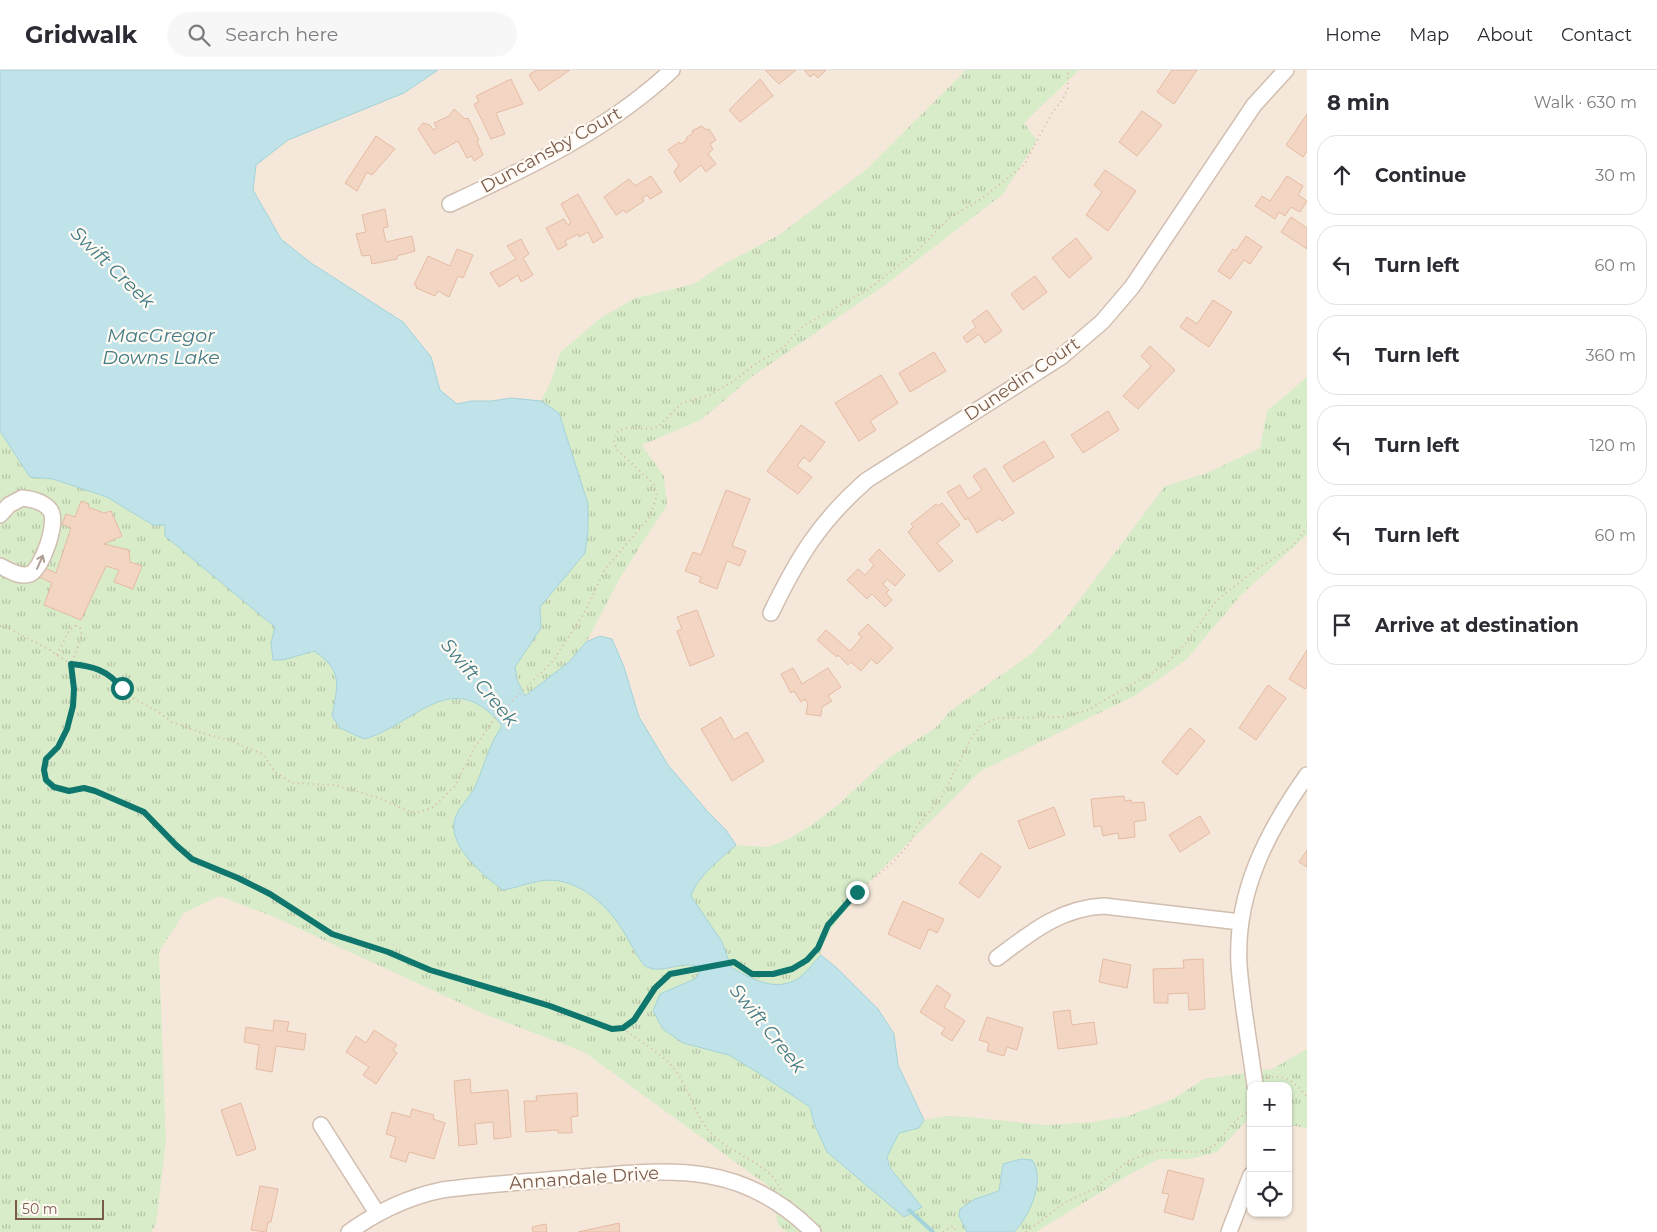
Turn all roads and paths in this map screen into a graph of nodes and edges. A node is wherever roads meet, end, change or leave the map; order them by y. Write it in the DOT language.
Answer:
graph roads {
  1 [pos="672,70"];
  2 [pos="1068,70"];
  3 [pos="1286,70"];
  4 [pos="450,204"];
  5 [pos="0,515"];
  6 [pos="1307,527"];
  7 [pos="0,566"];
  8 [pos="771,613"];
  9 [pos="0,626"];
  10 [pos="57,655"];
  11 [pos="71,664"];
  12 [pos="1307,775"];
  13 [pos="1240,922"];
  14 [pos="997,958"];
  15 [pos="623,1028"];
  16 [pos="1258,1082"];
  17 [pos="1307,1097"];
  18 [pos="1247,1113"];
  19 [pos="321,1126"];
  20 [pos="1247,1185"];
  21 [pos="780,1196"];
  22 [pos="377,1213"];
  23 [pos="349,1232"];
  24 [pos="813,1232"];
  25 [pos="943,1232"];
  26 [pos="957,1232"];
  27 [pos="1026,1232"];
  28 [pos="1229,1232"];
  1 -- 4 [label="street, Duncansby Court"];
  2 -- 11 [label="path"];
  3 -- 8 [label="street, Dunedin Court"];
  7 -- 5 [label="street, one-way"];
  6 -- 15 [label="path"];
  9 -- 10 [label="path"];
  10 -- 11 [label="path"];
  10 -- 11 [label="path"];
  11 -- 15 [label="path"];
  12 -- 13 [label="street"];
  13 -- 14 [label="street"];
  13 -- 16 [label="street"];
  15 -- 21 [label="path"];
  16 -- 17 [label="path"];
  18 -- 27 [label="path"];
  19 -- 22 [label="street"];
  20 -- 28 [label="street"];
  22 -- 23 [label="street, Annandale Drive"];
  22 -- 24 [label="street, Annandale Drive"];
  25 -- 26 [label="path"];
}
